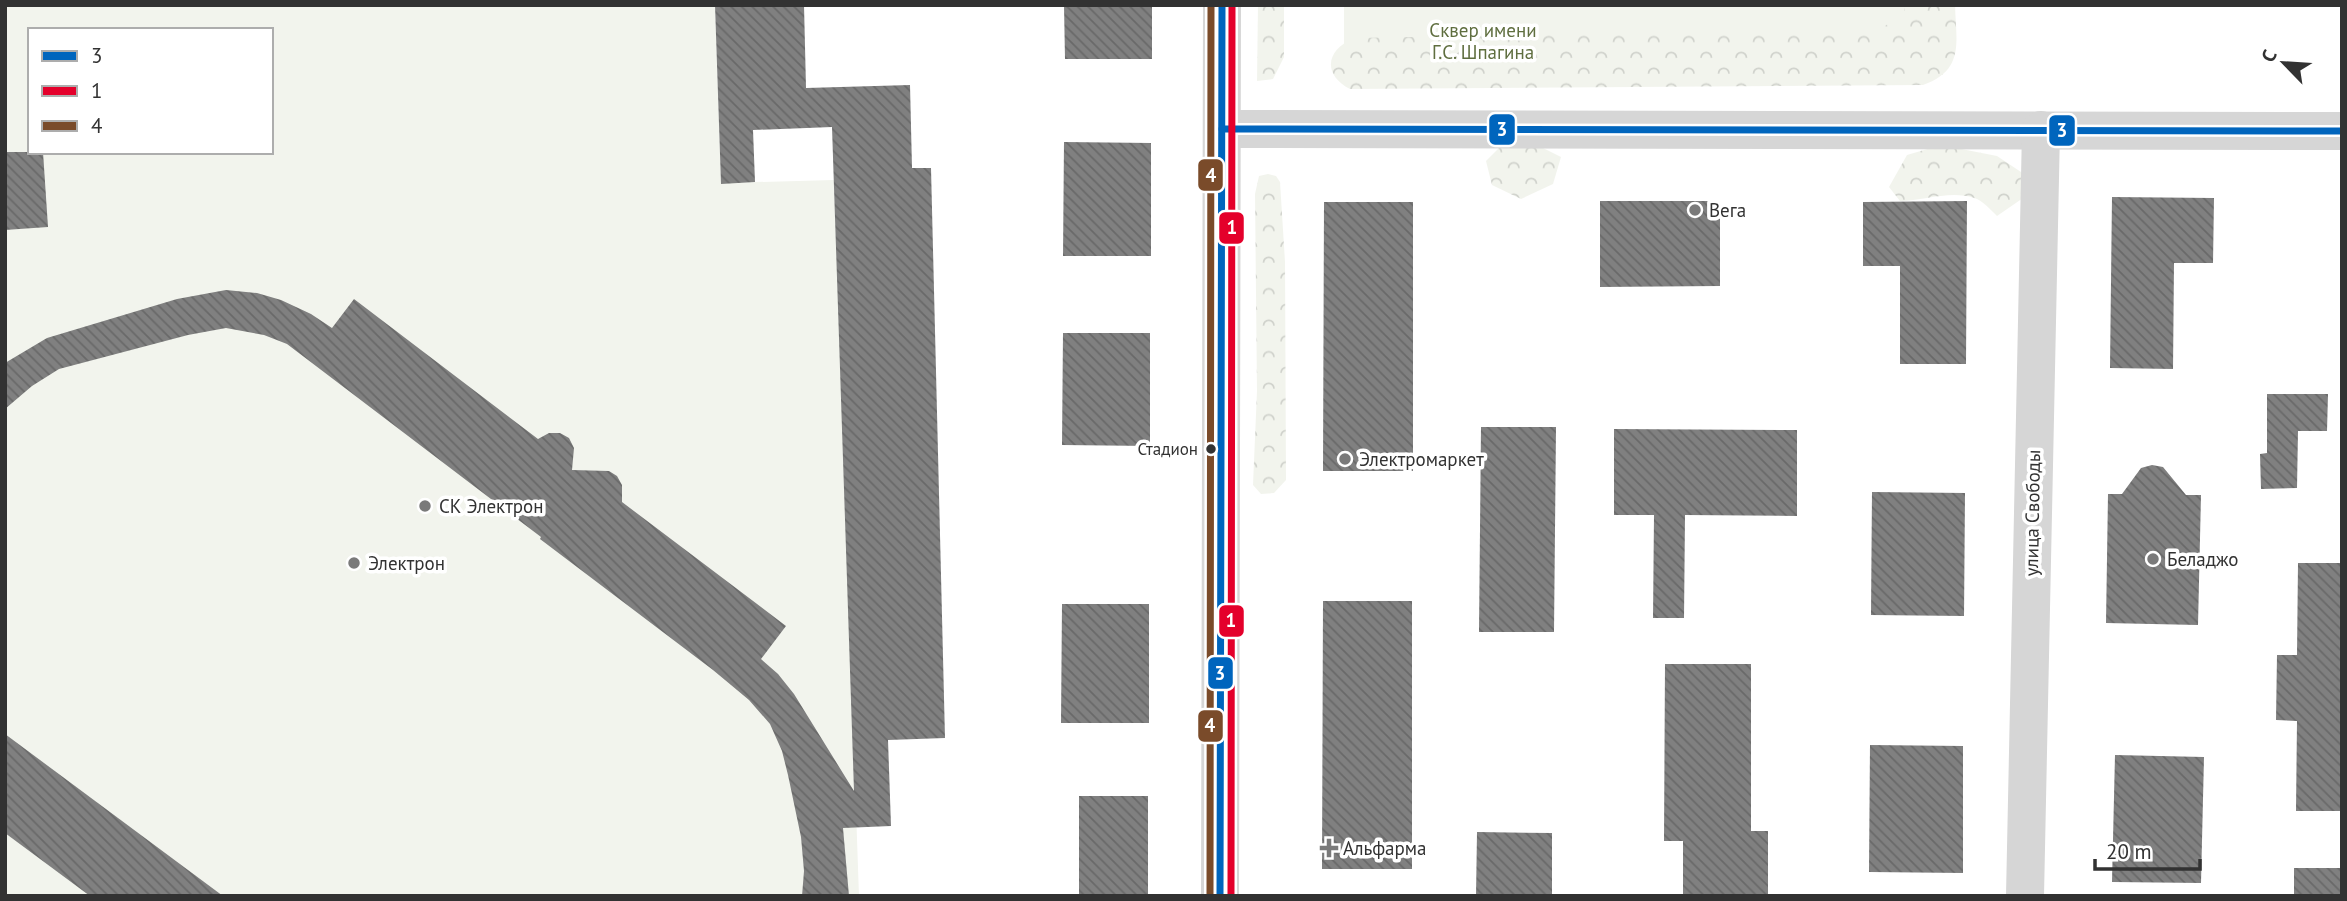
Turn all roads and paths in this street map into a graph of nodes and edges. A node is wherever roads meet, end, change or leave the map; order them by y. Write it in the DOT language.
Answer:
graph roads {
  1 [pos="1222,5"];
  2 [pos="1222,129"];
  3 [pos="2040,130"];
  4 [pos="2342,131"];
  5 [pos="1220,896"];
  6 [pos="2025,896"];
  1 -- 2 [label="street"];
  2 -- 3 [label="street"];
  2 -- 5 [label="street"];
  3 -- 4 [label="street"];
  3 -- 6 [label="street, улица Свободы"];
}
